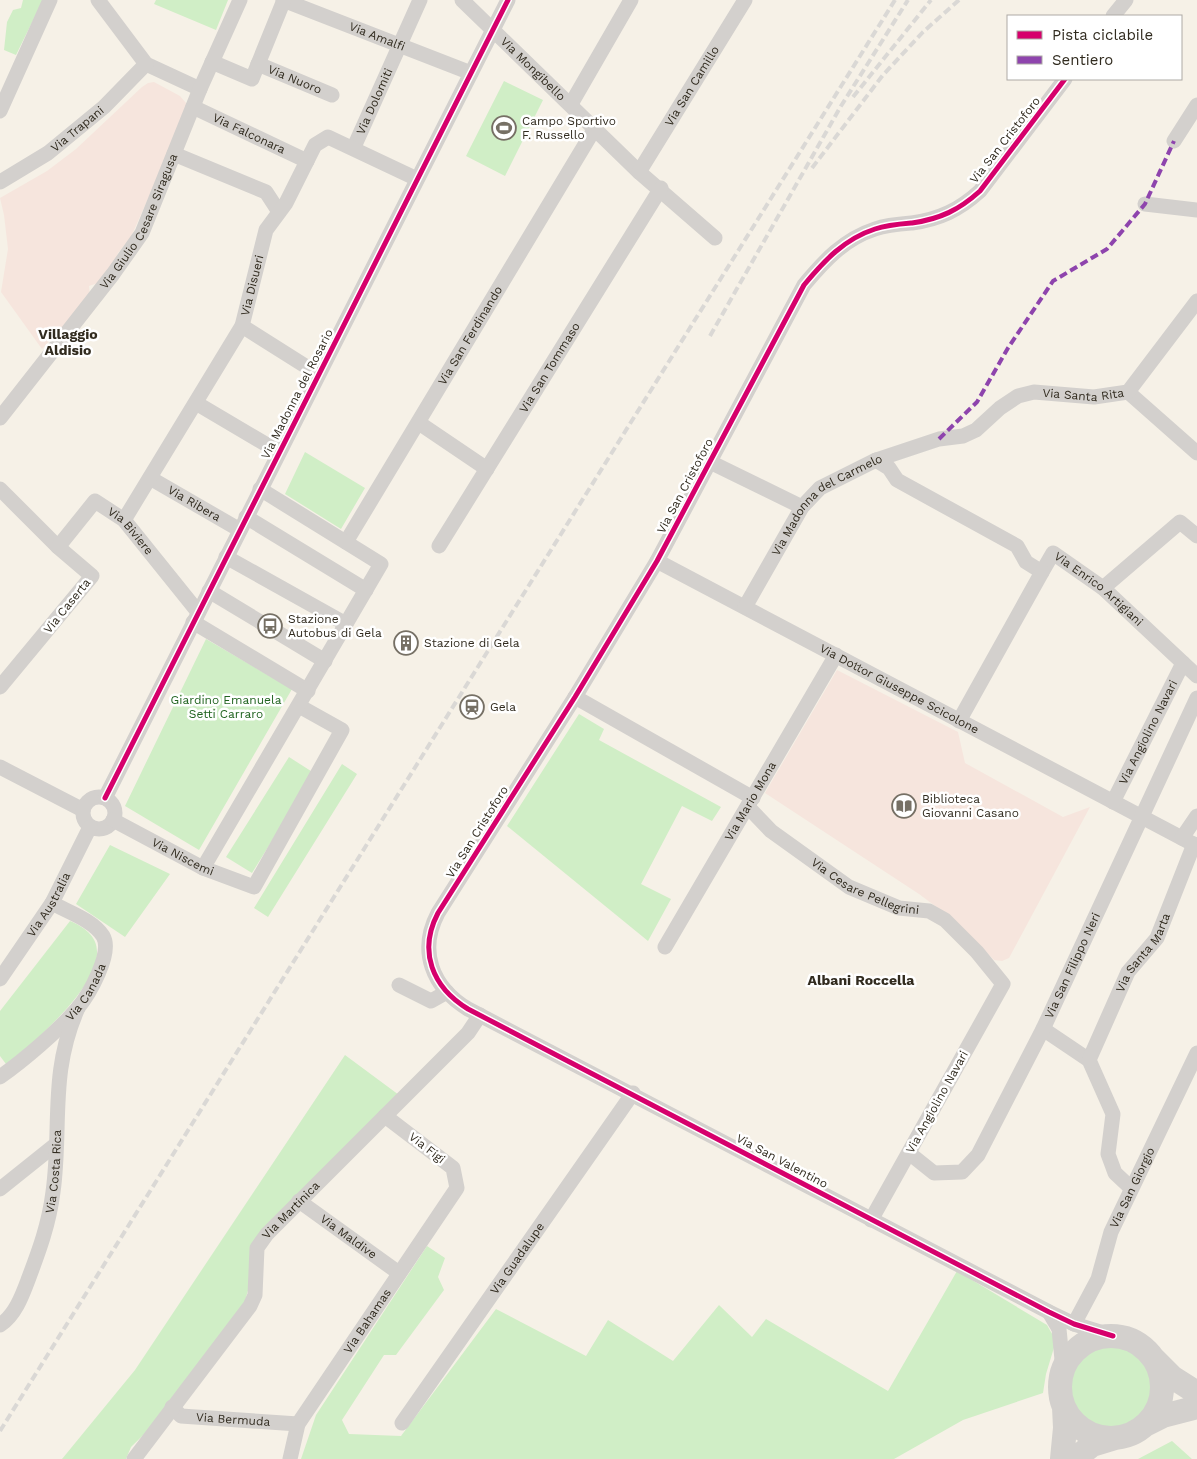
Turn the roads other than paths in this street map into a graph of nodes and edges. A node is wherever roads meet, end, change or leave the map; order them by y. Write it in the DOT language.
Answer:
graph roads {
  1 [pos="50,0"];
  2 [pos="98,0"];
  3 [pos="240,0"];
  4 [pos="284,0"];
  5 [pos="420,0"];
  6 [pos="462,0"];
  7 [pos="508,0"];
  8 [pos="631,0"];
  9 [pos="744,0"];
  10 [pos="1126,0"];
  11 [pos="1114,15"];
  12 [pos="493,31"];
  13 [pos="399,46"];
  14 [pos="212,62"];
  15 [pos="146,64"];
  16 [pos="258,64"];
  17 [pos="471,73"];
  18 [pos="1065,80"];
  19 [pos="200,89"];
  20 [pos="332,95"];
  21 [pos="571,104"];
  22 [pos="1197,105"];
  23 [pos="193,106"];
  24 [pos="0,112"];
  25 [pos="595,128"];
  26 [pos="1174,141"];
  27 [pos="354,147"];
  28 [pos="174,154"];
  29 [pos="307,161"];
  30 [pos="640,172"];
  31 [pos="417,179"];
  32 [pos="0,182"];
  33 [pos="661,188"];
  34 [pos="1145,204"];
  35 [pos="1197,210"];
  36 [pos="279,212"];
  37 [pos="715,238"];
  38 [pos="1197,301"];
  39 [pos="242,326"];
  40 [pos="318,374"];
  41 [pos="1128,392"];
  42 [pos="196,403"];
  43 [pos="0,418"];
  44 [pos="419,423"];
  45 [pos="939,439"];
  46 [pos="279,452"];
  47 [pos="1197,453"];
  48 [pos="876,460"];
  49 [pos="710,462"];
  50 [pos="487,469"];
  51 [pos="150,478"];
  52 [pos="0,489"];
  53 [pos="260,489"];
  54 [pos="802,507"];
  55 [pos="124,520"];
  56 [pos="243,523"];
  57 [pos="1197,536"];
  58 [pos="346,542"];
  59 [pos="438,546"];
  60 [pos="58,547"];
  61 [pos="226,557"];
  62 [pos="657,561"];
  63 [pos="1042,572"];
  64 [pos="1102,588"];
  65 [pos="366,590"];
  66 [pos="209,591"];
  67 [pos="745,607"];
  68 [pos="196,617"];
  69 [pos="346,624"];
  70 [pos="836,655"];
  71 [pos="325,662"];
  72 [pos="1183,663"];
  73 [pos="1197,676"];
  74 [pos="0,687"];
  75 [pos="308,691"];
  76 [pos="575,697"];
  77 [pos="1197,698"];
  78 [pos="299,706"];
  79 [pos="959,721"];
  80 [pos="0,767"];
  81 [pos="105,798"];
  82 [pos="750,802"];
  83 [pos="1113,802"];
  84 [pos="83,810"];
  85 [pos="1197,816"];
  86 [pos="1141,817"];
  87 [pos="113,820"];
  88 [pos="90,826"];
  89 [pos="1191,843"];
  90 [pos="203,868"];
  91 [pos="52,903"];
  92 [pos="665,947"];
  93 [pos="0,979"];
  94 [pos="399,984"];
  95 [pos="1003,984"];
  96 [pos="446,992"];
  97 [pos="78,1008"];
  98 [pos="480,1015"];
  99 [pos="1043,1029"];
  100 [pos="1197,1053"];
  101 [pos="1089,1060"];
  102 [pos="0,1077"];
  103 [pos="633,1093"];
  104 [pos="385,1116"];
  105 [pos="55,1145"];
  106 [pos="909,1153"];
  107 [pos="457,1188"];
  108 [pos="1131,1188"];
  109 [pos="0,1189"];
  110 [pos="299,1201"];
  111 [pos="872,1220"];
  112 [pos="399,1273"];
  113 [pos="1049,1312"];
  114 [pos="1074,1324"];
  115 [pos="0,1325"];
  116 [pos="1113,1336"];
  117 [pos="1152,1358"];
  118 [pos="1063,1370"];
  119 [pos="1197,1393"];
  120 [pos="172,1407"];
  121 [pos="1064,1407"];
  122 [pos="1197,1407"];
  123 [pos="402,1423"];
  124 [pos="298,1424"];
  125 [pos="1145,1425"];
  126 [pos="1117,1438"];
  127 [pos="134,1459"];
  128 [pos="290,1459"];
  129 [pos="1062,1459"];
  130 [pos="1075,1459"];
  1 -- 24 [label="street"];
  2 -- 15 [label="street"];
  3 -- 14 [label="street, Via Giulio Cesare Siragusa"];
  4 -- 13 [label="street, Via Amalfi"];
  4 -- 16 [label="street"];
  5 -- 13 [label="street, Via Dolomiti"];
  6 -- 12 [label="street, Via Mongibello"];
  7 -- 12 [label="street, Via Madonna del Rosario"];
  8 -- 21 [label="street"];
  9 -- 30 [label="street, Via San Camillo"];
  10 -- 11 [label="street"];
  12 -- 17 [label="street, Via Madonna del Rosario"];
  12 -- 21 [label="street, Via Mongibello"];
  13 -- 17 [label="street, Via Amalfi"];
  13 -- 27 [label="street, Via Dolomiti"];
  14 -- 16 [label="street"];
  14 -- 19 [label="street, Via Giulio Cesare Siragusa"];
  15 -- 19 [label="street"];
  15 -- 32 [label="street, Via Trapani"];
  16 -- 20 [label="street, Via Nuoro"];
  17 -- 31 [label="street, Via Madonna del Rosario"];
  18 -- 49 [label="street, Via San Cristoforo"];
  19 -- 23 [label="street, Via Giulio Cesare Siragusa"];
  21 -- 25 [label="street, Via Mongibello"];
  22 -- 26 [label="street"];
  23 -- 28 [label="street, Via Giulio Cesare Siragusa"];
  23 -- 29 [label="street, Via Falconara"];
  25 -- 30 [label="street, Via Mongibello"];
  25 -- 44 [label="street, Via San Ferdinando"];
  27 -- 29 [label="street, Via Disueri"];
  27 -- 31 [label="street, Via Disueri"];
  28 -- 36 [label="street"];
  28 -- 43 [label="street, Via Giulio Cesare Siragusa"];
  29 -- 36 [label="street, Via Disueri"];
  30 -- 33 [label="street, Via Mongibello"];
  31 -- 40 [label="street, Via Madonna del Rosario"];
  33 -- 37 [label="street, Via Mongibello"];
  33 -- 50 [label="street, Via San Tommaso"];
  34 -- 35 [label="street"];
  36 -- 39 [label="street, Via Disueri"];
  38 -- 41 [label="street, Via Santa Rita"];
  39 -- 40 [label="street"];
  39 -- 42 [label="street, Via Disueri"];
  40 -- 46 [label="street, Via Madonna del Rosario"];
  41 -- 45 [label="street, Via Santa Rita"];
  41 -- 47 [label="street"];
  42 -- 46 [label="street"];
  42 -- 51 [label="street, Via Disueri"];
  44 -- 50 [label="street"];
  44 -- 58 [label="street, Via San Ferdinando"];
  45 -- 48 [label="street, Via Madonna del Carmelo"];
  46 -- 53 [label="street, Via Madonna del Rosario"];
  48 -- 54 [label="street, Via Madonna del Carmelo"];
  48 -- 63 [label="street, Via Enrico Artigiani"];
  49 -- 54 [label="street"];
  49 -- 62 [label="street, Via San Cristoforo"];
  50 -- 59 [label="street, Via San Tommaso"];
  51 -- 55 [label="street, Via Disueri"];
  51 -- 56 [label="street, Via Ribera"];
  52 -- 60 [label="street, Via Caserta"];
  53 -- 56 [label="street, Via Madonna del Rosario"];
  53 -- 58 [label="street"];
  54 -- 67 [label="street, Via Madonna del Carmelo"];
  55 -- 60 [label="street, Via Biviere"];
  55 -- 68 [label="street, Via Biviere"];
  56 -- 61 [label="street, Via Madonna del Rosario"];
  56 -- 65 [label="street, Via Ribera"];
  57 -- 64 [label="street"];
  58 -- 65 [label="street"];
  60 -- 74 [label="street, Via Caserta"];
  61 -- 66 [label="street, Via Madonna del Rosario"];
  61 -- 69 [label="street"];
  62 -- 67 [label="street, Via Dottor Giuseppe Scicolone"];
  62 -- 76 [label="street, Via San Cristoforo"];
  63 -- 64 [label="street, Via Enrico Artigiani"];
  63 -- 79 [label="street"];
  64 -- 72 [label="street, Via Enrico Artigiani"];
  65 -- 69 [label="street"];
  66 -- 68 [label="street, Via Madonna del Rosario"];
  66 -- 71 [label="street"];
  67 -- 70 [label="street, Via Dottor Giuseppe Scicolone"];
  68 -- 75 [label="street"];
  68 -- 81 [label="street, Via Madonna del Rosario"];
  69 -- 71 [label="street"];
  70 -- 79 [label="street, Via Dottor Giuseppe Scicolone"];
  70 -- 82 [label="street, Via Mario Mona"];
  71 -- 75 [label="street"];
  72 -- 73 [label="street, Via Enrico Artigiani"];
  72 -- 83 [label="street, Via Angiolino Navari"];
  75 -- 78 [label="street"];
  76 -- 82 [label="street, Via Cesare Pellegrini"];
  76 -- 96 [label="street, Via San Cristoforo"];
  77 -- 86 [label="street, Via San Filippo Neri"];
  78 -- 90 [label="street"];
  78 -- 90 [label="street, Via Niscemi"];
  79 -- 83 [label="street, Via Dottor Giuseppe Scicolone"];
  80 -- 84 [label="street"];
  81 -- 84 [label="street"];
  81 -- 87 [label="street"];
  82 -- 92 [label="street, Via Mario Mona"];
  82 -- 95 [label="street, Via Cesare Pellegrini"];
  83 -- 86 [label="street, Via Dottor Giuseppe Scicolone"];
  84 -- 88 [label="street"];
  85 -- 89 [label="street, Via Santa Marta"];
  86 -- 89 [label="street, Via Dottor Giuseppe Scicolone"];
  86 -- 99 [label="street, Via San Filippo Neri"];
  87 -- 88 [label="street"];
  87 -- 90 [label="street, Via Niscemi"];
  88 -- 91 [label="street, Via Australia"];
  89 -- 101 [label="street, Via Santa Marta"];
  91 -- 93 [label="street, Via Australia"];
  91 -- 97 [label="street, Via Canada"];
  94 -- 96 [label="street"];
  95 -- 106 [label="street, Via Angiolino Navari"];
  96 -- 98 [label="street, Via San Valentino"];
  97 -- 102 [label="street, Via Canada"];
  97 -- 105 [label="street, Via Costa Rica"];
  98 -- 103 [label="street, Via San Valentino"];
  98 -- 104 [label="street, Via Martinica"];
  99 -- 101 [label="street"];
  99 -- 106 [label="street, Via San Filippo Neri"];
  100 -- 108 [label="street, Via San Giorgio"];
  101 -- 108 [label="street"];
  103 -- 111 [label="street, Via San Valentino"];
  103 -- 123 [label="street, Via Guadalupe"];
  104 -- 107 [label="street, Via Figi"];
  104 -- 110 [label="street, Via Martinica"];
  105 -- 109 [label="street"];
  105 -- 115 [label="street, Via Costa Rica"];
  106 -- 111 [label="street, Via Angiolino Navari"];
  107 -- 112 [label="street, Via Bahamas"];
  108 -- 114 [label="street, Via San Giorgio"];
  110 -- 112 [label="street, Via Maldive"];
  110 -- 120 [label="street, Via Martinica"];
  111 -- 113 [label="street, Via San Valentino"];
  112 -- 124 [label="street, Via Bahamas"];
  113 -- 114 [label="street, Via San Valentino"];
  113 -- 118 [label="street"];
  114 -- 116 [label="street, Via San Valentino"];
  116 -- 117 [label="main road"];
  116 -- 118 [label="main road"];
  117 -- 119 [label="main road"];
  117 -- 125 [label="main road"];
  118 -- 121 [label="main road"];
  120 -- 124 [label="street, Via Bermuda"];
  120 -- 127 [label="street, Via Martinica"];
  121 -- 126 [label="main road"];
  121 -- 129 [label="main road"];
  122 -- 125 [label="main road"];
  124 -- 128 [label="street, Via Bahamas"];
  125 -- 126 [label="main road"];
  126 -- 130 [label="main road"];
}
